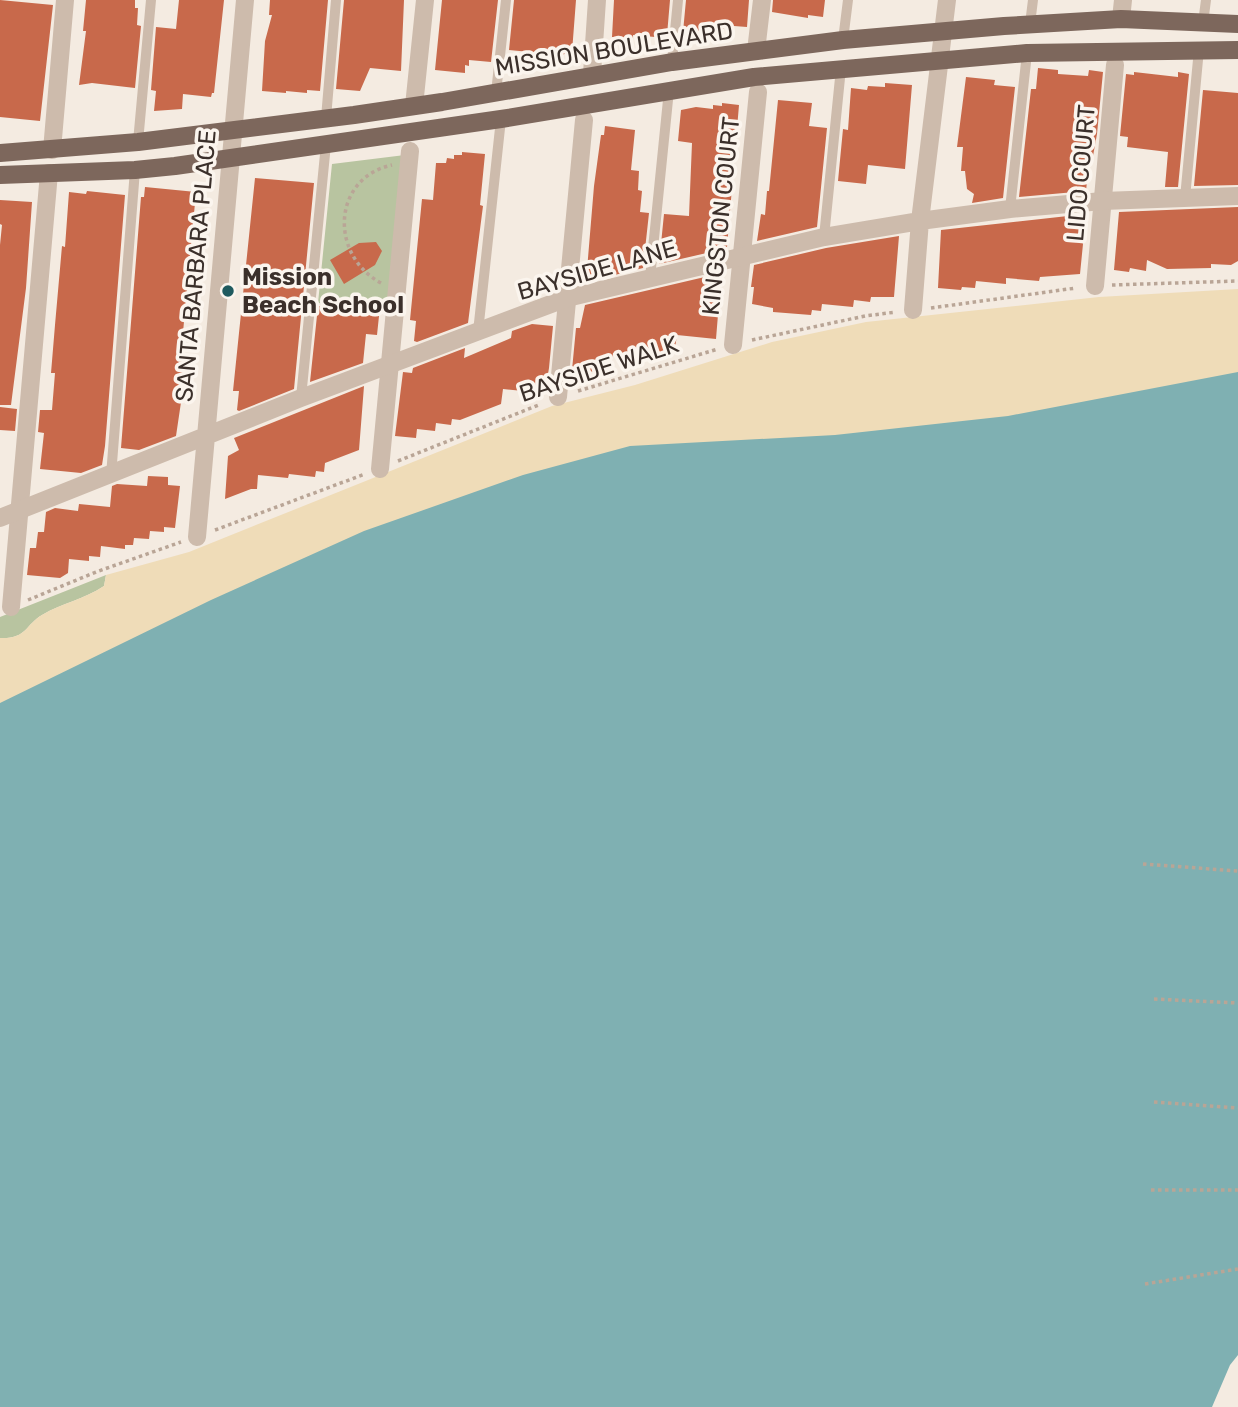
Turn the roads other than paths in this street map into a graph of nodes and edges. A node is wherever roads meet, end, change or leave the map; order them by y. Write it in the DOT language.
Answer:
graph roads {
  1 [pos="65,0"];
  2 [pos="151,0"];
  3 [pos="244,0"];
  4 [pos="336,0"];
  5 [pos="425,0"];
  6 [pos="506,0"];
  7 [pos="597,0"];
  8 [pos="678,0"];
  9 [pos="762,0"];
  10 [pos="848,0"];
  11 [pos="947,0"];
  12 [pos="1033,0"];
  13 [pos="1123,0"];
  14 [pos="1206,0"];
  15 [pos="1121,19"];
  16 [pos="1203,23"];
  17 [pos="1030,24"];
  18 [pos="1238,24"];
  19 [pos="944,31"];
  20 [pos="843,40"];
  21 [pos="1199,49"];
  22 [pos="1238,50"];
  23 [pos="757,51"];
  24 [pos="1027,53"];
  25 [pos="940,61"];
  26 [pos="672,62"];
  27 [pos="1115,65"];
  28 [pos="841,68"];
  29 [pos="592,74"];
  30 [pos="669,90"];
  31 [pos="758,92"];
  32 [pos="496,93"];
  33 [pos="414,106"];
  34 [pos="326,118"];
  35 [pos="500,118"];
  36 [pos="584,120"];
  37 [pos="233,129"];
  38 [pos="138,142"];
  39 [pos="326,144"];
  40 [pos="52,150"];
  41 [pos="0,153"];
  42 [pos="409,157"];
  43 [pos="230,158"];
  44 [pos="135,170"];
  45 [pos="49,173"];
  46 [pos="0,175"];
  47 [pos="1238,196"];
  48 [pos="1185,198"];
  49 [pos="1103,201"];
  50 [pos="1010,209"];
  51 [pos="920,221"];
  52 [pos="824,237"];
  53 [pos="741,256"];
  54 [pos="650,278"];
  55 [pos="1095,286"];
  56 [pos="567,298"];
  57 [pos="912,310"];
  58 [pos="478,332"];
  59 [pos="733,345"];
  60 [pos="389,366"];
  61 [pos="558,397"];
  62 [pos="301,398"];
  63 [pos="205,438"];
  64 [pos="380,469"];
  65 [pos="111,476"];
  66 [pos="21,511"];
  67 [pos="0,518"];
  68 [pos="197,537"];
  69 [pos="11,607"];
  1 -- 40 [label="street"];
  2 -- 38 [label="lane"];
  3 -- 37 [label="street, SANTA BARBARA PLACE"];
  4 -- 34 [label="lane"];
  5 -- 33 [label="street"];
  6 -- 32 [label="lane"];
  7 -- 29 [label="street"];
  8 -- 26 [label="lane"];
  9 -- 23 [label="street"];
  10 -- 20 [label="lane"];
  11 -- 19 [label="street"];
  12 -- 17 [label="lane"];
  13 -- 15 [label="street"];
  14 -- 16 [label="lane"];
  15 -- 16 [label="main road, MISSION BOULEVARD"];
  15 -- 17 [label="main road, MISSION BOULEVARD"];
  16 -- 18 [label="main road, MISSION BOULEVARD"];
  17 -- 19 [label="main road, MISSION BOULEVARD"];
  19 -- 20 [label="main road, MISSION BOULEVARD"];
  19 -- 25 [label="street"];
  20 -- 23 [label="main road, MISSION BOULEVARD"];
  21 -- 22 [label="main road, MISSION BOULEVARD"];
  21 -- 24 [label="main road, MISSION BOULEVARD"];
  21 -- 48 [label="lane"];
  23 -- 26 [label="main road, MISSION BOULEVARD"];
  24 -- 25 [label="main road, MISSION BOULEVARD"];
  24 -- 50 [label="lane"];
  25 -- 28 [label="main road, MISSION BOULEVARD"];
  25 -- 51 [label="street"];
  26 -- 29 [label="main road, MISSION BOULEVARD"];
  27 -- 49 [label="street, LIDO COURT"];
  28 -- 30 [label="main road, MISSION BOULEVARD"];
  28 -- 52 [label="lane"];
  29 -- 32 [label="main road, MISSION BOULEVARD"];
  30 -- 35 [label="main road, MISSION BOULEVARD"];
  30 -- 54 [label="lane"];
  31 -- 53 [label="street, KINGSTON COURT"];
  32 -- 33 [label="main road, MISSION BOULEVARD"];
  33 -- 34 [label="main road, MISSION BOULEVARD"];
  34 -- 37 [label="main road, MISSION BOULEVARD"];
  35 -- 39 [label="main road, MISSION BOULEVARD"];
  35 -- 58 [label="lane"];
  36 -- 56 [label="street"];
  37 -- 38 [label="main road, MISSION BOULEVARD"];
  37 -- 43 [label="street, SANTA BARBARA PLACE"];
  38 -- 40 [label="main road, MISSION BOULEVARD"];
  39 -- 43 [label="main road, MISSION BOULEVARD"];
  39 -- 62 [label="lane"];
  40 -- 41 [label="main road, MISSION BOULEVARD"];
  42 -- 60 [label="street"];
  43 -- 44 [label="main road, MISSION BOULEVARD"];
  43 -- 63 [label="street, SANTA BARBARA PLACE"];
  44 -- 45 [label="main road, MISSION BOULEVARD"];
  44 -- 65 [label="lane"];
  45 -- 46 [label="main road, MISSION BOULEVARD"];
  45 -- 66 [label="street"];
  47 -- 48 [label="street, BAYSIDE LANE"];
  48 -- 49 [label="street, BAYSIDE LANE"];
  49 -- 50 [label="street, BAYSIDE LANE"];
  49 -- 55 [label="street, LIDO COURT"];
  50 -- 51 [label="street, BAYSIDE LANE"];
  51 -- 52 [label="street, BAYSIDE LANE"];
  51 -- 57 [label="street"];
  52 -- 53 [label="street, BAYSIDE LANE"];
  53 -- 54 [label="street, BAYSIDE LANE"];
  53 -- 59 [label="street, KINGSTON COURT"];
  54 -- 56 [label="street, BAYSIDE LANE"];
  56 -- 58 [label="street, BAYSIDE LANE"];
  56 -- 61 [label="street"];
  58 -- 60 [label="street, BAYSIDE LANE"];
  60 -- 62 [label="street, BAYSIDE LANE"];
  60 -- 64 [label="street"];
  62 -- 63 [label="street, BAYSIDE LANE"];
  63 -- 65 [label="street, BAYSIDE LANE"];
  63 -- 68 [label="street, SANTA BARBARA PLACE"];
  65 -- 66 [label="street, BAYSIDE LANE"];
  66 -- 67 [label="street, BAYSIDE LANE"];
  66 -- 69 [label="street"];
}
